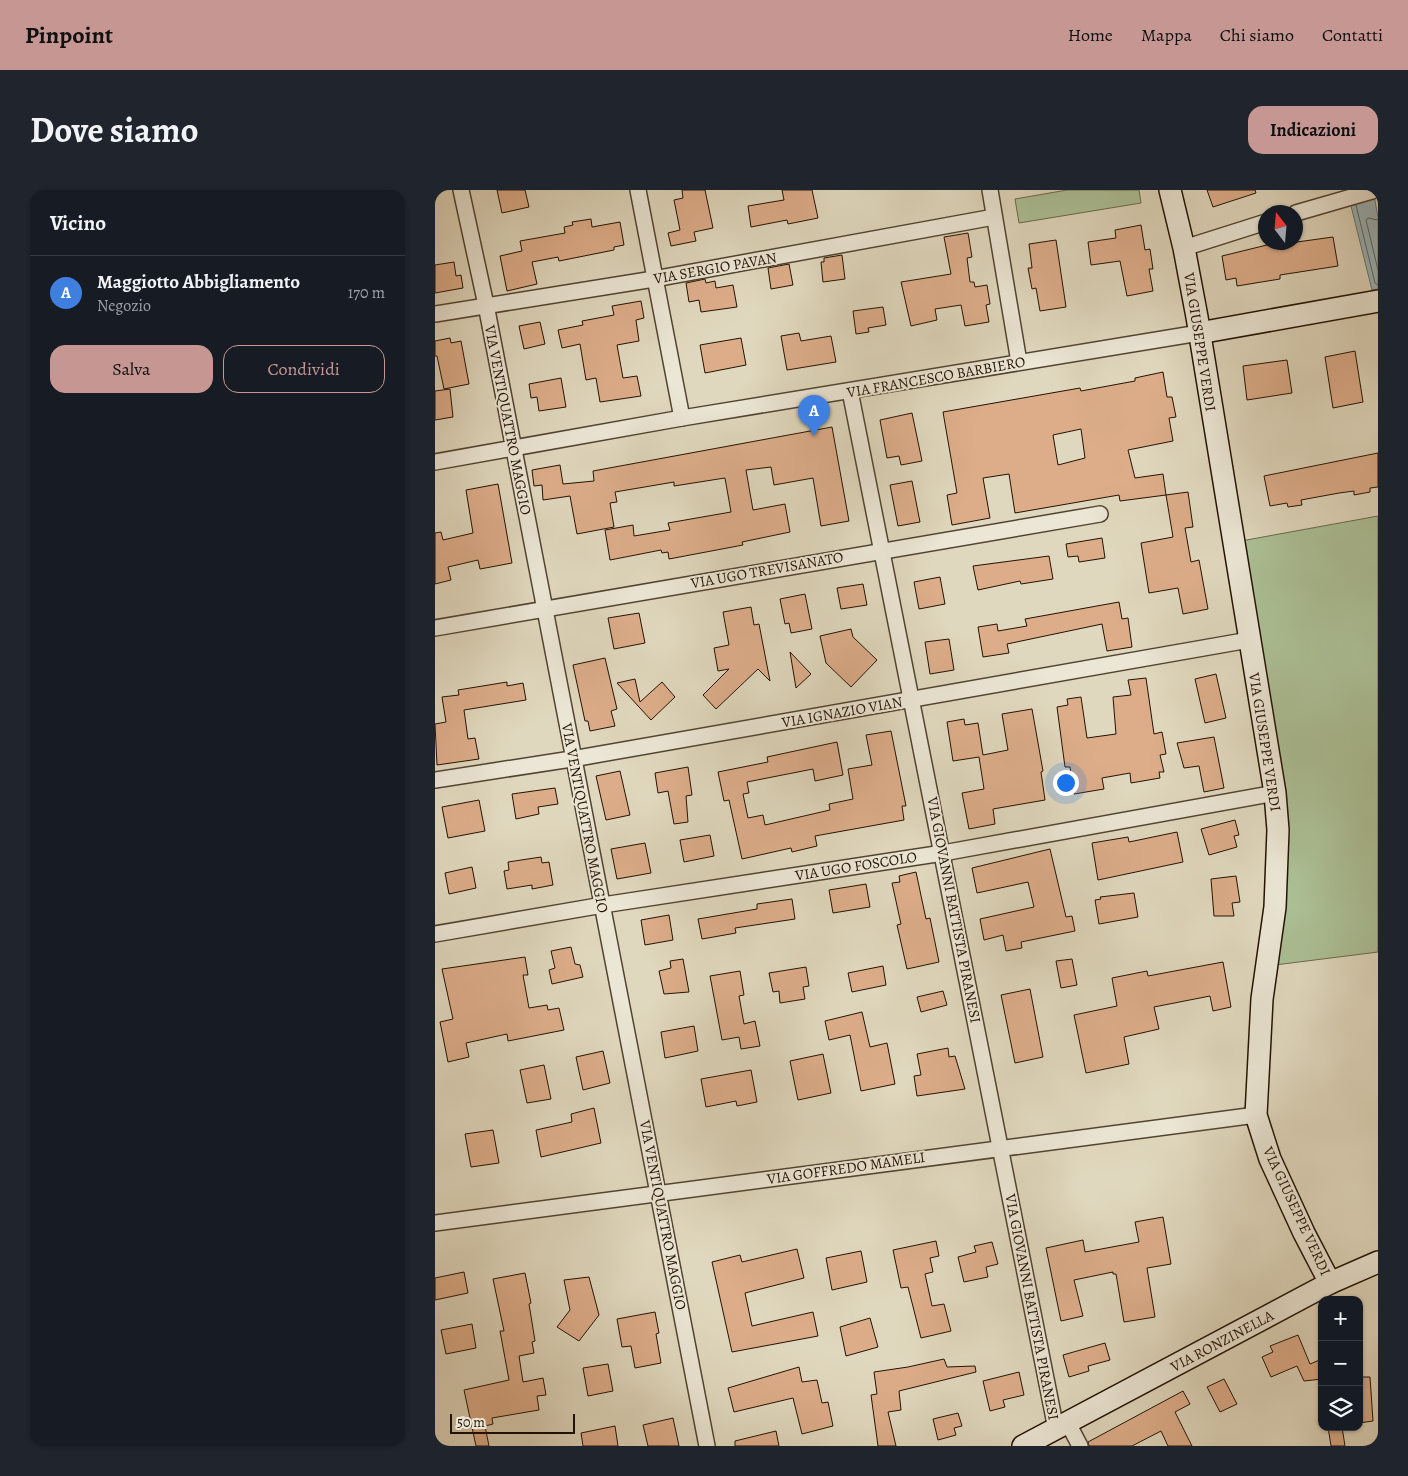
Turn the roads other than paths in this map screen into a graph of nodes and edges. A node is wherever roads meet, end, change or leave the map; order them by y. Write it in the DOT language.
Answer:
graph roads {
  1 [pos="461,190"];
  2 [pos="638,190"];
  3 [pos="990,190"];
  4 [pos="1170,190"];
  5 [pos="1370,191"];
  6 [pos="1303,210"];
  7 [pos="995,217"];
  8 [pos="1258,224"];
  9 [pos="1184,248"];
  10 [pos="654,279"];
  11 [pos="1378,301"];
  12 [pos="486,305"];
  13 [pos="435,314"];
  14 [pos="1199,333"];
  15 [pos="1019,362"];
  16 [pos="850,391"];
  17 [pos="682,418"];
  18 [pos="514,448"];
  19 [pos="435,462"];
  20 [pos="1100,514"];
  21 [pos="882,551"];
  22 [pos="543,609"];
  23 [pos="435,628"];
  24 [pos="1249,640"];
  25 [pos="913,700"];
  26 [pos="574,758"];
  27 [pos="435,780"];
  28 [pos="1275,794"];
  29 [pos="943,853"];
  30 [pos="603,905"];
  31 [pos="435,934"];
  32 [pos="1256,1115"];
  33 [pos="1000,1148"];
  34 [pos="659,1193"];
  35 [pos="435,1223"];
  36 [pos="1378,1262"];
  37 [pos="1330,1283"];
  38 [pos="1062,1426"];
  39 [pos="707,1446"];
  40 [pos="1023,1446"];
  41 [pos="1080,1446"];
  1 -- 12 [label="street, VIA VENTIQUATTRO MAGGIO"];
  2 -- 10 [label="street"];
  3 -- 7 [label="street"];
  4 -- 9 [label="street, VIA GIUSEPPE VERDI"];
  5 -- 6 [label="street"];
  7 -- 10 [label="street, VIA SERGIO PAVAN"];
  7 -- 15 [label="street"];
  8 -- 9 [label="street"];
  9 -- 14 [label="street, VIA GIUSEPPE VERDI"];
  10 -- 12 [label="street, VIA SERGIO PAVAN"];
  10 -- 17 [label="street"];
  11 -- 14 [label="street, VIA FRANCESCO BARBIERO"];
  12 -- 13 [label="street, VIA SERGIO PAVAN"];
  12 -- 18 [label="street, VIA VENTIQUATTRO MAGGIO"];
  14 -- 15 [label="street, VIA FRANCESCO BARBIERO"];
  14 -- 24 [label="street, VIA GIUSEPPE VERDI"];
  15 -- 16 [label="street, VIA FRANCESCO BARBIERO"];
  16 -- 17 [label="street, VIA FRANCESCO BARBIERO"];
  16 -- 21 [label="street, VIA GIOVANNI BATTISTA PIRANESI"];
  17 -- 18 [label="street, VIA FRANCESCO BARBIERO"];
  18 -- 19 [label="street, VIA FRANCESCO BARBIERO"];
  18 -- 22 [label="street, VIA VENTIQUATTRO MAGGIO"];
  20 -- 21 [label="street, VIA UGO TREVISANATO"];
  21 -- 22 [label="street, VIA UGO TREVISANATO"];
  21 -- 25 [label="street, VIA GIOVANNI BATTISTA PIRANESI"];
  22 -- 23 [label="street, VIA UGO TREVISANATO"];
  22 -- 26 [label="street, VIA VENTIQUATTRO MAGGIO"];
  24 -- 25 [label="street, VIA IGNAZIO VIAN"];
  24 -- 28 [label="street, VIA GIUSEPPE VERDI"];
  25 -- 26 [label="street, VIA IGNAZIO VIAN"];
  25 -- 29 [label="street, VIA GIOVANNI BATTISTA PIRANESI"];
  26 -- 27 [label="street, VIA IGNAZIO VIAN"];
  26 -- 30 [label="street, VIA VENTIQUATTRO MAGGIO"];
  28 -- 29 [label="street, VIA UGO FOSCOLO"];
  28 -- 32 [label="street, VIA GIUSEPPE VERDI"];
  29 -- 30 [label="street, VIA UGO FOSCOLO"];
  29 -- 33 [label="street, VIA GIOVANNI BATTISTA PIRANESI"];
  30 -- 31 [label="street, VIA UGO FOSCOLO"];
  30 -- 34 [label="street, VIA VENTIQUATTRO MAGGIO"];
  32 -- 33 [label="street, VIA GOFFREDO MAMELI"];
  32 -- 37 [label="street, VIA GIUSEPPE VERDI"];
  33 -- 34 [label="street, VIA GOFFREDO MAMELI"];
  33 -- 38 [label="street, VIA GIOVANNI BATTISTA PIRANESI"];
  34 -- 35 [label="street, VIA GOFFREDO MAMELI"];
  34 -- 39 [label="street, VIA VENTIQUATTRO MAGGIO"];
  36 -- 37 [label="street, VIA RONZINELLA"];
  37 -- 38 [label="street, VIA RONZINELLA"];
  38 -- 40 [label="street, VIA RONZINELLA"];
  38 -- 41 [label="street"];
}
